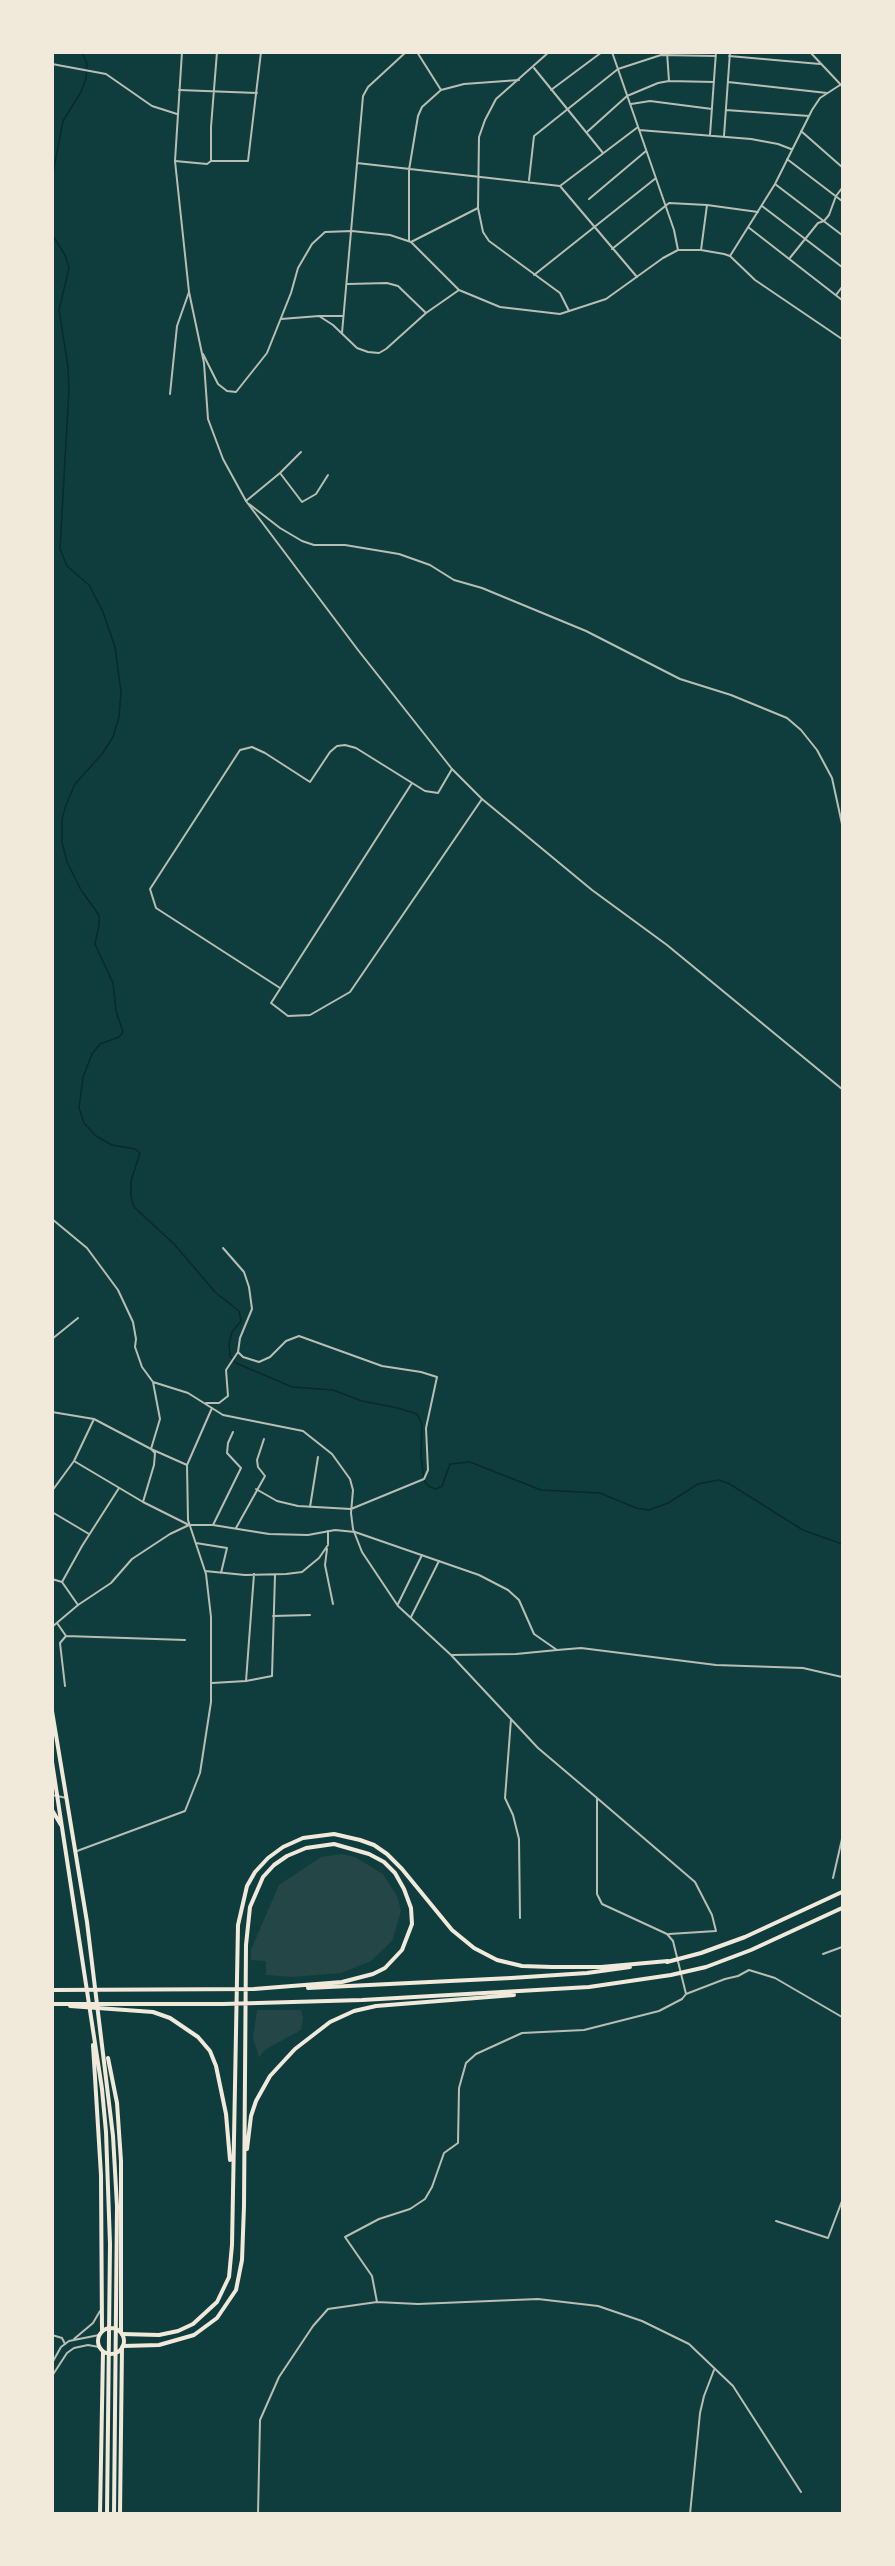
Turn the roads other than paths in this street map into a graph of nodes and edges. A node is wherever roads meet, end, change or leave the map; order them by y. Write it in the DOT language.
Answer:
graph roads {
  1 [pos="182,52"];
  2 [pos="217,52"];
  3 [pos="261,52"];
  4 [pos="406,52"];
  5 [pos="417,52"];
  6 [pos="549,52"];
  7 [pos="602,52"];
  8 [pos="612,52"];
  9 [pos="810,52"];
  10 [pos="667,53"];
  11 [pos="716,54"];
  12 [pos="730,54"];
  13 [pos="52,64"];
  14 [pos="820,64"];
  15 [pos="534,68"];
  16 [pos="618,69"];
  17 [pos="519,80"];
  18 [pos="669,81"];
  19 [pos="714,82"];
  20 [pos="728,82"];
  21 [pos="841,86"];
  22 [pos="179,90"];
  23 [pos="213,90"];
  24 [pos="441,90"];
  25 [pos="551,90"];
  26 [pos="257,93"];
  27 [pos="828,93"];
  28 [pos="627,96"];
  29 [pos="630,104"];
  30 [pos="712,109"];
  31 [pos="568,110"];
  32 [pos="726,110"];
  33 [pos="177,114"];
  34 [pos="809,116"];
  35 [pos="639,128"];
  36 [pos="801,131"];
  37 [pos="587,132"];
  38 [pos="710,135"];
  39 [pos="723,136"];
  40 [pos="791,149"];
  41 [pos="646,151"];
  42 [pos="603,153"];
  43 [pos="787,159"];
  44 [pos="175,161"];
  45 [pos="211,161"];
  46 [pos="357,163"];
  47 [pos="843,167"];
  48 [pos="409,170"];
  49 [pos="477,175"];
  50 [pos="656,178"];
  51 [pos="529,181"];
  52 [pos="775,184"];
  53 [pos="560,186"];
  54 [pos="843,188"];
  55 [pos="836,196"];
  56 [pos="589,199"];
  57 [pos="843,201"];
  58 [pos="665,205"];
  59 [pos="706,205"];
  60 [pos="762,206"];
  61 [pos="478,208"];
  62 [pos="758,212"];
  63 [pos="824,221"];
  64 [pos="748,227"];
  65 [pos="595,228"];
  66 [pos="352,231"];
  67 [pos="843,235"];
  68 [pos="805,239"];
  69 [pos="410,242"];
  70 [pos="612,249"];
  71 [pos="678,250"];
  72 [pos="701,250"];
  73 [pos="730,256"];
  74 [pos="789,259"];
  75 [pos="843,267"];
  76 [pos="534,275"];
  77 [pos="637,277"];
  78 [pos="348,284"];
  79 [pos="843,287"];
  80 [pos="459,290"];
  81 [pos="189,292"];
  82 [pos="836,295"];
  83 [pos="843,300"];
  84 [pos="569,311"];
  85 [pos="426,314"];
  86 [pos="319,316"];
  87 [pos="344,316"];
  88 [pos="281,319"];
  89 [pos="342,333"];
  90 [pos="843,339"];
  91 [pos="201,351"];
  92 [pos="170,394"];
  93 [pos="301,452"];
  94 [pos="280,473"];
  95 [pos="328,475"];
  96 [pos="246,501"];
  97 [pos="249,504"];
  98 [pos="452,769"];
  99 [pos="412,783"];
  100 [pos="482,800"];
  101 [pos="843,824"];
  102 [pos="280,988"];
  103 [pos="843,1089"];
  104 [pos="52,1219"];
  105 [pos="223,1248"];
  106 [pos="78,1318"];
  107 [pos="52,1339"];
  108 [pos="236,1353"];
  109 [pos="153,1382"];
  110 [pos="204,1403"];
  111 [pos="212,1408"];
  112 [pos="52,1412"];
  113 [pos="94,1419"];
  114 [pos="233,1432"];
  115 [pos="264,1439"];
  116 [pos="151,1449"];
  117 [pos="318,1457"];
  118 [pos="74,1461"];
  119 [pos="187,1465"];
  120 [pos="119,1488"];
  121 [pos="256,1489"];
  122 [pos="52,1491"];
  123 [pos="143,1502"];
  124 [pos="310,1507"];
  125 [pos="351,1509"];
  126 [pos="52,1512"];
  127 [pos="189,1525"];
  128 [pos="213,1525"];
  129 [pos="236,1528"];
  130 [pos="328,1532"];
  131 [pos="355,1532"];
  132 [pos="89,1534"];
  133 [pos="196,1543"];
  134 [pos="328,1545"];
  135 [pos="422,1556"];
  136 [pos="439,1562"];
  137 [pos="205,1571"];
  138 [pos="221,1573"];
  139 [pos="254,1574"];
  140 [pos="275,1575"];
  141 [pos="52,1579"];
  142 [pos="62,1582"];
  143 [pos="333,1604"];
  144 [pos="398,1604"];
  145 [pos="78,1605"];
  146 [pos="310,1615"];
  147 [pos="273,1616"];
  148 [pos="411,1617"];
  149 [pos="54,1624"];
  150 [pos="66,1636"];
  151 [pos="185,1640"];
  152 [pos="557,1650"];
  153 [pos="451,1655"];
  154 [pos="843,1677"];
  155 [pos="246,1681"];
  156 [pos="212,1683"];
  157 [pos="65,1686"];
  158 [pos="52,1711"];
  159 [pos="511,1719"];
  160 [pos="52,1762"];
  161 [pos="55,1789"];
  162 [pos="66,1791"];
  163 [pos="52,1795"];
  164 [pos="58,1796"];
  165 [pos="67,1798"];
  166 [pos="597,1798"];
  167 [pos="52,1810"];
  168 [pos="64,1833"];
  169 [pos="843,1839"];
  170 [pos="76,1851"];
  171 [pos="833,1878"];
  172 [pos="843,1893"];
  173 [pos="843,1908"];
  174 [pos="520,1918"];
  175 [pos="667,1934"];
  176 [pos="823,1954"];
  177 [pos="843,1958"];
  178 [pos="668,1961"];
  179 [pos="589,1987"];
  180 [pos="251,1989"];
  181 [pos="52,1990"];
  182 [pos="686,1994"];
  183 [pos="52,2004"];
  184 [pos="111,2006"];
  185 [pos="843,2017"];
  186 [pos="92,2029"];
  187 [pos="104,2048"];
  188 [pos="843,2202"];
  189 [pos="232,2206"];
  190 [pos="244,2206"];
  191 [pos="776,2221"];
  192 [pos="102,2302"];
  193 [pos="377,2302"];
  194 [pos="102,2331"];
  195 [pos="122,2333"];
  196 [pos="99,2335"];
  197 [pos="52,2336"];
  198 [pos="73,2340"];
  199 [pos="65,2344"];
  200 [pos="123,2346"];
  201 [pos="99,2347"];
  202 [pos="103,2352"];
  203 [pos="52,2363"];
  204 [pos="714,2370"];
  205 [pos="52,2376"];
  206 [pos="801,2493"];
  207 [pos="100,2514"];
  208 [pos="107,2514"];
  209 [pos="114,2514"];
  210 [pos="120,2514"];
  211 [pos="258,2514"];
  212 [pos="690,2514"];
  1 -- 22 [label="street"];
  2 -- 23 [label="street"];
  3 -- 26 [label="street"];
  4 -- 46 [label="street"];
  5 -- 24 [label="street"];
  6 -- 15 [label="street"];
  7 -- 25 [label="street"];
  8 -- 16 [label="street"];
  9 -- 14 [label="street"];
  10 -- 11 [label="street"];
  10 -- 16 [label="street"];
  10 -- 18 [label="street"];
  11 -- 19 [label="street"];
  12 -- 14 [label="street"];
  12 -- 20 [label="street"];
  13 -- 33 [label="street"];
  14 -- 21 [label="street"];
  15 -- 17 [label="street"];
  15 -- 25 [label="street"];
  16 -- 28 [label="street"];
  16 -- 31 [label="street"];
  17 -- 24 [label="street"];
  17 -- 49 [label="street"];
  18 -- 19 [label="street"];
  18 -- 28 [label="street"];
  19 -- 30 [label="street"];
  20 -- 27 [label="street"];
  20 -- 32 [label="street"];
  21 -- 27 [label="street"];
  22 -- 23 [label="street"];
  22 -- 33 [label="street"];
  23 -- 26 [label="street"];
  23 -- 45 [label="street"];
  24 -- 48 [label="street"];
  25 -- 31 [label="street"];
  26 -- 45 [label="street"];
  27 -- 34 [label="street"];
  28 -- 29 [label="street"];
  28 -- 37 [label="street"];
  29 -- 30 [label="street"];
  29 -- 35 [label="street"];
  30 -- 38 [label="street"];
  31 -- 37 [label="street"];
  31 -- 51 [label="street"];
  32 -- 34 [label="street"];
  32 -- 39 [label="street"];
  33 -- 44 [label="street"];
  34 -- 36 [label="street"];
  35 -- 38 [label="street"];
  35 -- 41 [label="street"];
  35 -- 42 [label="street"];
  36 -- 40 [label="street"];
  36 -- 47 [label="street"];
  37 -- 42 [label="street"];
  38 -- 39 [label="street"];
  39 -- 40 [label="street"];
  40 -- 43 [label="street"];
  41 -- 50 [label="street"];
  41 -- 56 [label="street"];
  42 -- 53 [label="street"];
  43 -- 52 [label="street"];
  43 -- 55 [label="street"];
  44 -- 45 [label="street"];
  44 -- 81 [label="street"];
  46 -- 48 [label="street"];
  46 -- 66 [label="street"];
  48 -- 49 [label="street"];
  48 -- 69 [label="street"];
  49 -- 51 [label="street"];
  49 -- 61 [label="street"];
  50 -- 58 [label="street"];
  50 -- 65 [label="street"];
  51 -- 53 [label="street"];
  52 -- 60 [label="street"];
  52 -- 63 [label="street"];
  53 -- 65 [label="street"];
  54 -- 55 [label="street"];
  55 -- 57 [label="street"];
  55 -- 63 [label="street"];
  58 -- 59 [label="street"];
  58 -- 70 [label="street"];
  58 -- 71 [label="street"];
  59 -- 62 [label="street"];
  59 -- 72 [label="street"];
  60 -- 62 [label="street"];
  60 -- 68 [label="street"];
  61 -- 69 [label="street"];
  61 -- 76 [label="street"];
  62 -- 64 [label="street"];
  63 -- 67 [label="street"];
  63 -- 68 [label="street"];
  64 -- 73 [label="street"];
  64 -- 74 [label="street"];
  65 -- 70 [label="street"];
  65 -- 76 [label="street"];
  66 -- 69 [label="street"];
  66 -- 78 [label="street"];
  66 -- 88 [label="street"];
  68 -- 74 [label="street"];
  68 -- 75 [label="street"];
  69 -- 80 [label="street"];
  70 -- 77 [label="street"];
  71 -- 72 [label="street"];
  71 -- 77 [label="street"];
  72 -- 73 [label="street"];
  73 -- 90 [label="street"];
  74 -- 82 [label="street"];
  76 -- 84 [label="street"];
  77 -- 84 [label="street"];
  78 -- 85 [label="street"];
  78 -- 87 [label="street"];
  79 -- 82 [label="street"];
  80 -- 84 [label="street"];
  80 -- 85 [label="street"];
  81 -- 91 [label="street"];
  81 -- 92 [label="street"];
  82 -- 83 [label="street"];
  85 -- 89 [label="street"];
  86 -- 87 [label="street"];
  86 -- 88 [label="street"];
  86 -- 89 [label="street"];
  87 -- 89 [label="street"];
  88 -- 91 [label="street"];
  91 -- 96 [label="street"];
  93 -- 94 [label="street"];
  94 -- 95 [label="street"];
  94 -- 96 [label="street"];
  96 -- 97 [label="street"];
  97 -- 98 [label="street"];
  97 -- 101 [label="street"];
  98 -- 99 [label="street"];
  98 -- 100 [label="street"];
  99 -- 102 [label="street"];
  99 -- 102 [label="street"];
  100 -- 102 [label="street"];
  100 -- 103 [label="street"];
  104 -- 109 [label="street"];
  105 -- 108 [label="street"];
  106 -- 107 [label="street"];
  108 -- 110 [label="street"];
  108 -- 125 [label="street"];
  109 -- 110 [label="street"];
  109 -- 116 [label="street"];
  110 -- 111 [label="street"];
  111 -- 119 [label="street"];
  111 -- 125 [label="street"];
  112 -- 113 [label="street"];
  113 -- 116 [label="street"];
  113 -- 118 [label="street"];
  114 -- 128 [label="street"];
  115 -- 121 [label="street"];
  116 -- 119 [label="street"];
  116 -- 123 [label="street"];
  117 -- 124 [label="street"];
  118 -- 120 [label="street"];
  118 -- 122 [label="street"];
  119 -- 127 [label="street"];
  120 -- 123 [label="street"];
  120 -- 132 [label="street"];
  121 -- 124 [label="street"];
  121 -- 129 [label="street"];
  123 -- 127 [label="street"];
  124 -- 125 [label="street"];
  125 -- 131 [label="street"];
  126 -- 132 [label="street"];
  127 -- 128 [label="street"];
  127 -- 133 [label="street"];
  127 -- 145 [label="street"];
  128 -- 129 [label="street"];
  129 -- 130 [label="street"];
  130 -- 131 [label="street"];
  130 -- 134 [label="street"];
  131 -- 135 [label="street"];
  131 -- 144 [label="street"];
  132 -- 142 [label="street"];
  133 -- 137 [label="street"];
  133 -- 138 [label="street"];
  134 -- 140 [label="street"];
  134 -- 143 [label="street"];
  135 -- 136 [label="street"];
  135 -- 144 [label="street"];
  136 -- 148 [label="street"];
  136 -- 152 [label="street"];
  137 -- 138 [label="street"];
  137 -- 156 [label="street"];
  138 -- 139 [label="street"];
  139 -- 140 [label="street"];
  139 -- 155 [label="street"];
  140 -- 147 [label="street"];
  141 -- 142 [label="street"];
  142 -- 145 [label="street"];
  144 -- 148 [label="street"];
  145 -- 149 [label="street"];
  146 -- 147 [label="street"];
  147 -- 155 [label="street"];
  148 -- 153 [label="street"];
  149 -- 150 [label="street"];
  150 -- 151 [label="street"];
  150 -- 157 [label="street"];
  152 -- 153 [label="street"];
  152 -- 154 [label="street"];
  153 -- 159 [label="street"];
  155 -- 156 [label="street"];
  156 -- 170 [label="street"];
  158 -- 162 [label="highway"];
  159 -- 166 [label="street"];
  159 -- 174 [label="street"];
  160 -- 161 [label="highway"];
  161 -- 162 [label="street"];
  161 -- 164 [label="highway"];
  162 -- 165 [label="highway"];
  163 -- 164 [label="street"];
  164 -- 165 [label="street"];
  164 -- 168 [label="highway"];
  165 -- 170 [label="highway"];
  166 -- 175 [label="street"];
  166 -- 175 [label="street"];
  167 -- 168 [label="highway"];
  168 -- 186 [label="highway"];
  169 -- 171 [label="street"];
  170 -- 187 [label="highway"];
  172 -- 178 [label="highway"];
  173 -- 179 [label="highway"];
  175 -- 182 [label="street"];
  176 -- 177 [label="street"];
  178 -- 180 [label="highway"];
  178 -- 189 [label="highway"];
  179 -- 184 [label="highway"];
  179 -- 190 [label="highway"];
  180 -- 181 [label="highway"];
  180 -- 190 [label="highway"];
  182 -- 185 [label="street"];
  182 -- 193 [label="street"];
  183 -- 184 [label="highway"];
  184 -- 189 [label="highway"];
  186 -- 192 [label="highway"];
  186 -- 208 [label="highway"];
  187 -- 195 [label="highway"];
  187 -- 209 [label="highway"];
  188 -- 191 [label="street"];
  189 -- 195 [label="highway"];
  190 -- 200 [label="highway"];
  192 -- 194 [label="highway"];
  192 -- 198 [label="street"];
  193 -- 204 [label="street"];
  193 -- 211 [label="street"];
  194 -- 195 [label="highway"];
  194 -- 196 [label="highway"];
  195 -- 200 [label="highway"];
  196 -- 198 [label="street"];
  196 -- 201 [label="highway"];
  197 -- 199 [label="street"];
  198 -- 199 [label="street"];
  199 -- 203 [label="street"];
  200 -- 202 [label="highway"];
  200 -- 210 [label="highway"];
  201 -- 202 [label="highway"];
  201 -- 205 [label="street"];
  202 -- 207 [label="highway"];
  204 -- 206 [label="street"];
  204 -- 212 [label="street"];
}
